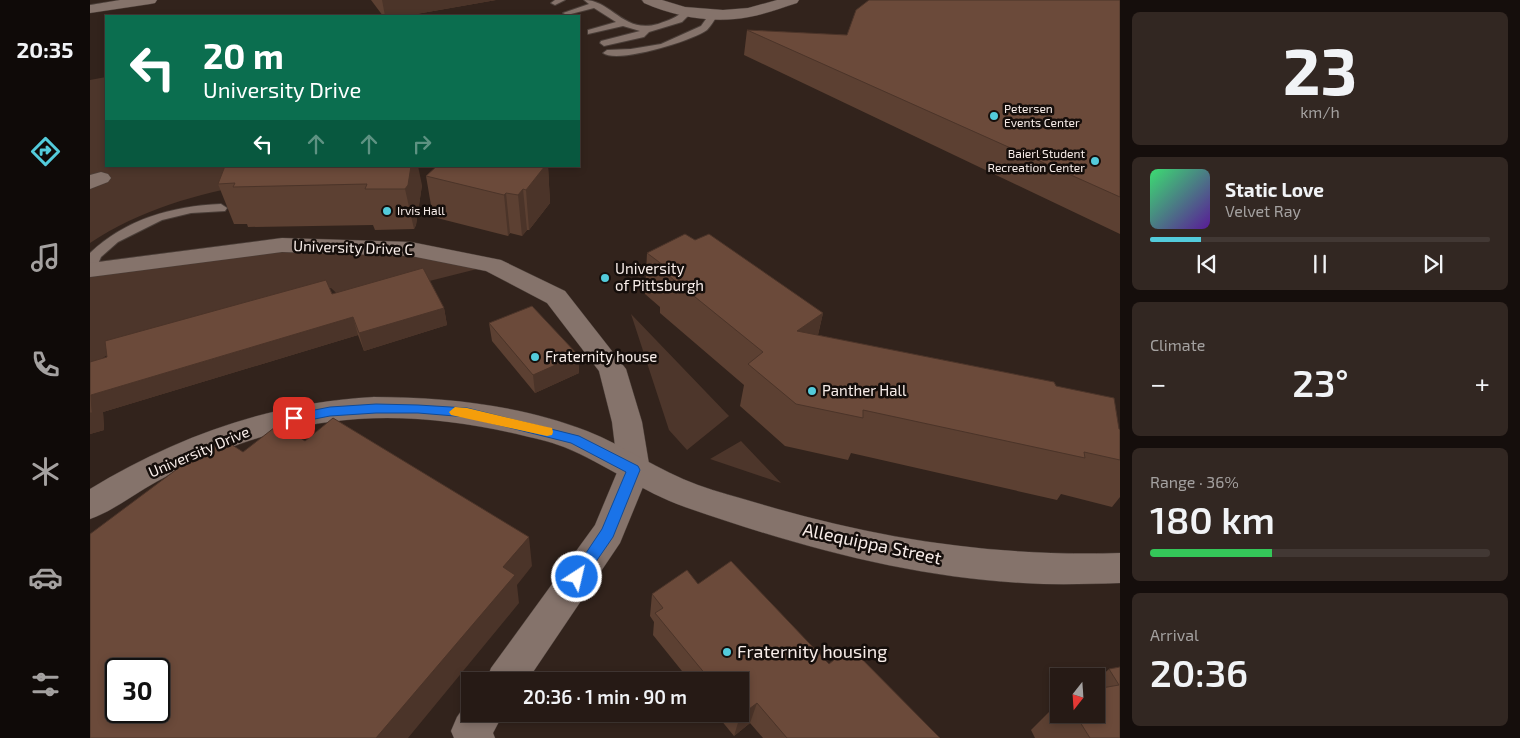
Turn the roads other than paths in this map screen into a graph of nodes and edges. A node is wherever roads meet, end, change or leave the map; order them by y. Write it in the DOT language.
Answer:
graph roads {
  1 [pos="150,0"];
  2 [pos="649,0"];
  3 [pos="792,0"];
  4 [pos="591,2"];
  5 [pos="90,9"];
  6 [pos="688,12"];
  7 [pos="567,13"];
  8 [pos="711,14"];
  9 [pos="623,23"];
  10 [pos="646,30"];
  11 [pos="591,32"];
  12 [pos="604,43"];
  13 [pos="607,53"];
  14 [pos="221,208"];
  15 [pos="90,269"];
  16 [pos="634,470"];
  17 [pos="90,506"];
  18 [pos="1120,568"];
  19 [pos="511,672"];
  1 -- 5 [label="street"];
  2 -- 6 [label="street"];
  3 -- 8 [label="street"];
  4 -- 7 [label="lane"];
  4 -- 9 [label="lane"];
  6 -- 8 [label="street"];
  6 -- 10 [label="lane"];
  8 -- 13 [label="lane"];
  9 -- 10 [label="lane"];
  9 -- 11 [label="lane"];
  10 -- 12 [label="lane"];
  14 -- 15 [label="lane"];
  15 -- 16 [label="street, University Drive C"];
  16 -- 17 [label="street, University Drive"];
  16 -- 18 [label="street, Allequippa Street"];
  16 -- 19 [label="street, University Drive C"];
}
